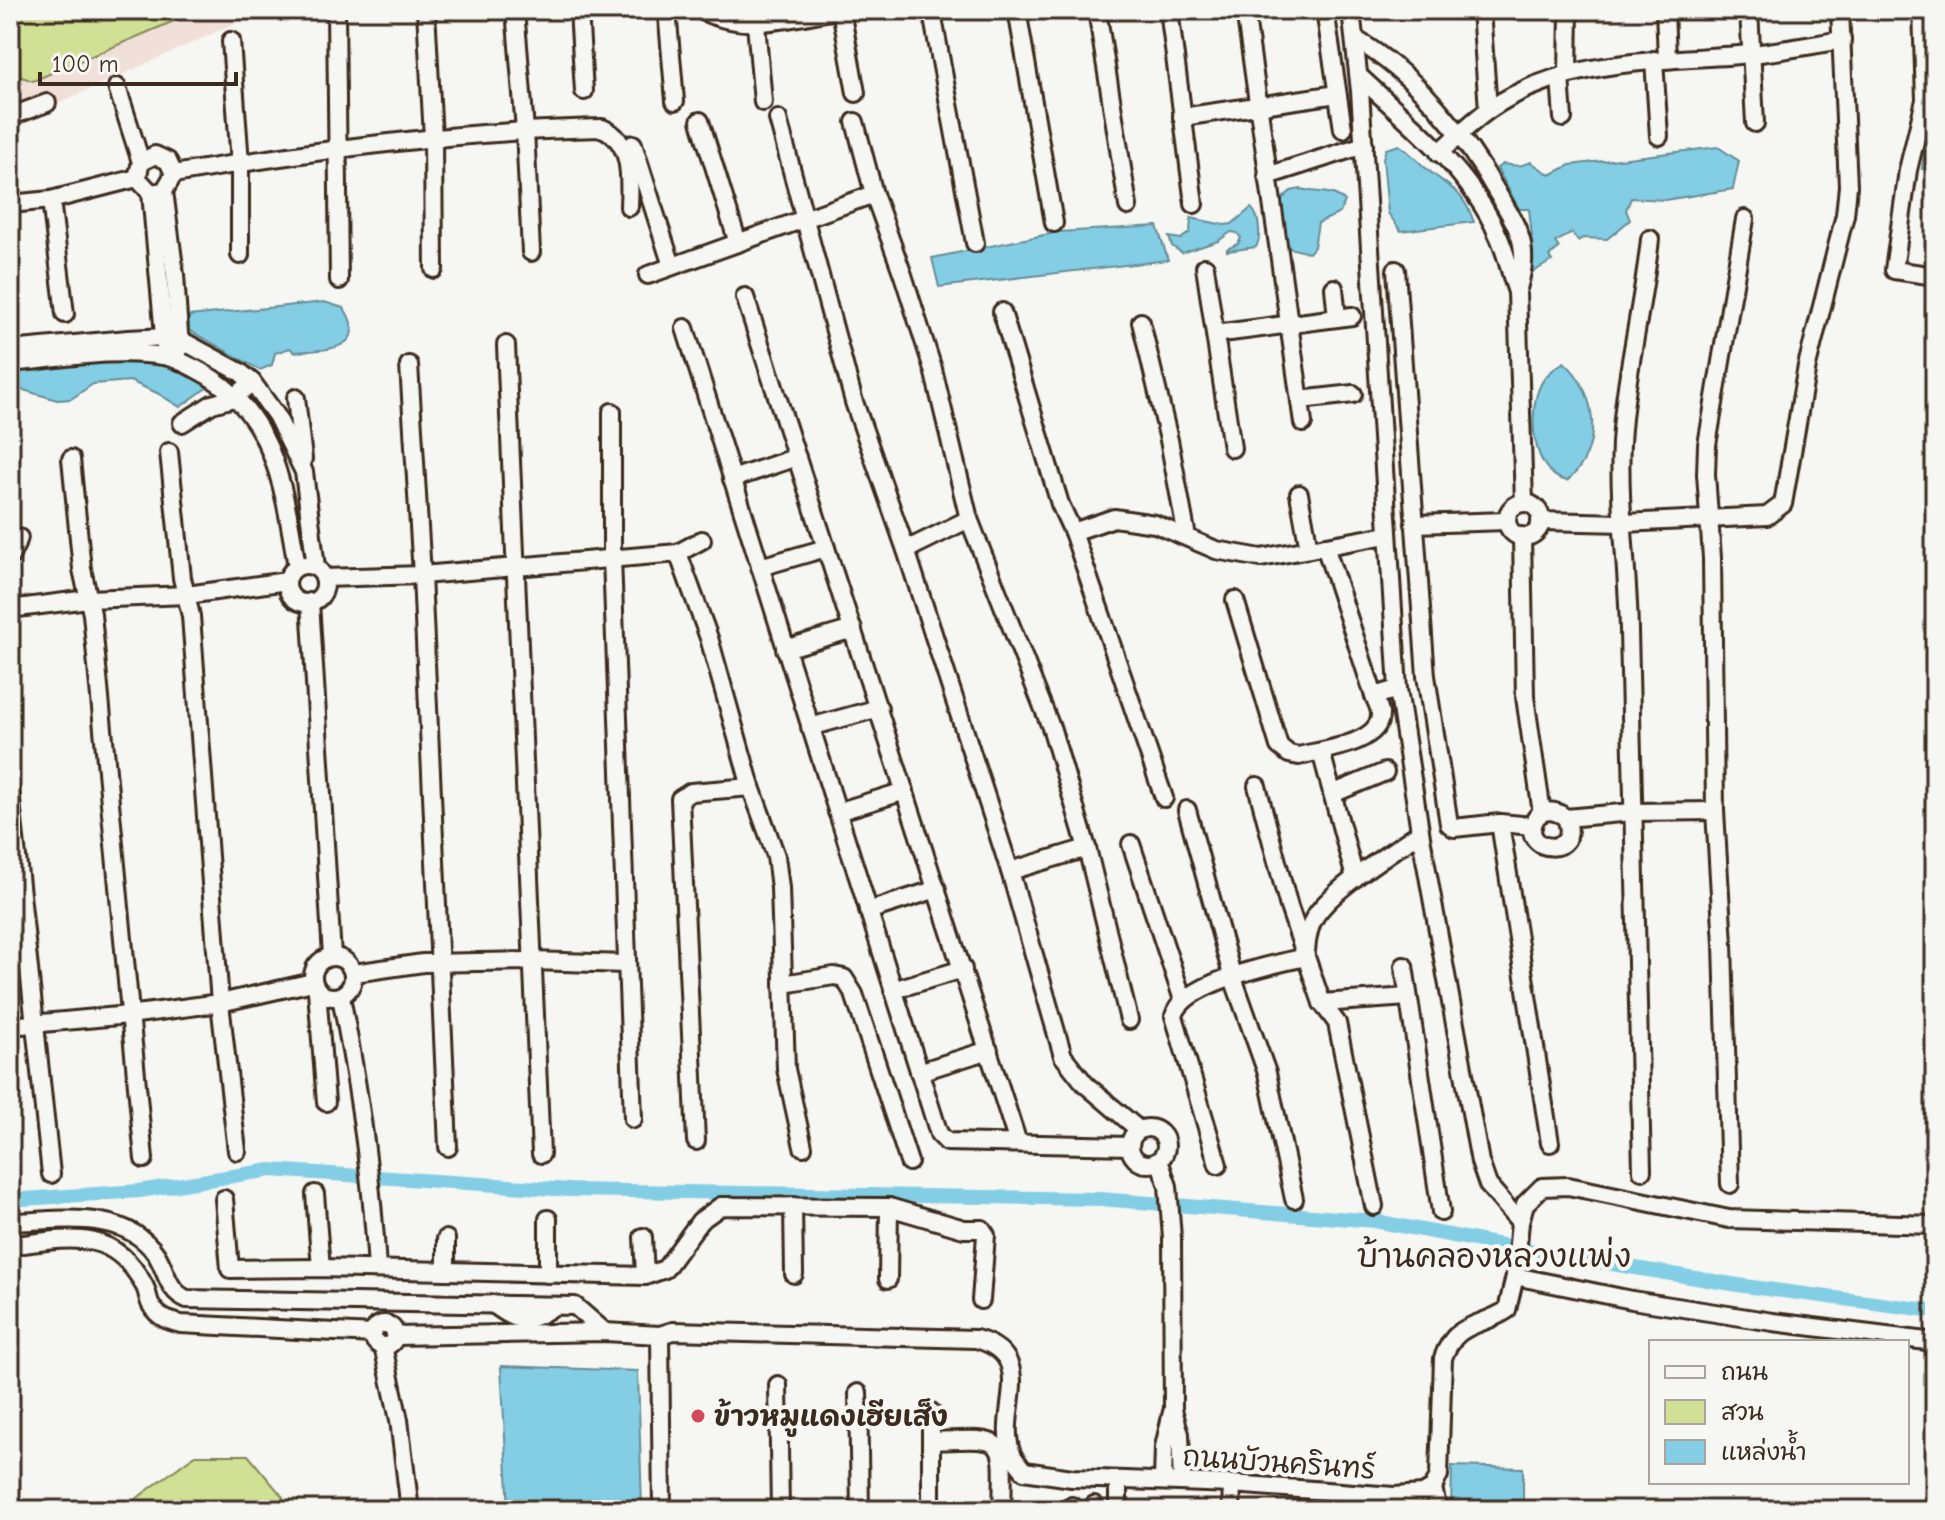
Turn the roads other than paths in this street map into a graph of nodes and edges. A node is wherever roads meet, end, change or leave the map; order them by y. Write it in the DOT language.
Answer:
graph roads {
  1 [pos="336,10"];
  2 [pos="426,10"];
  3 [pos="515,10"];
  4 [pos="579,10"];
  5 [pos="667,10"];
  6 [pos="700,10"];
  7 [pos="839,10"];
  8 [pos="1017,10"];
  9 [pos="1097,10"];
  10 [pos="1169,10"];
  11 [pos="1245,10"];
  12 [pos="1325,10"];
  13 [pos="1351,10"];
  14 [pos="1481,10"];
  15 [pos="1569,10"];
  16 [pos="1665,10"];
  17 [pos="1749,10"];
  18 [pos="1840,10"];
  19 [pos="1922,10"];
  20 [pos="933,11"];
  21 [pos="756,24"];
  22 [pos="1355,39"];
  23 [pos="1842,40"];
  24 [pos="231,41"];
  25 [pos="1751,53"];
  26 [pos="1660,59"];
  27 [pos="1564,75"];
  28 [pos="1359,76"];
  29 [pos="117,87"];
  30 [pos="584,91"];
  31 [pos="856,93"];
  32 [pos="1337,94"];
  33 [pos="675,101"];
  34 [pos="763,102"];
  35 [pos="47,103"];
  36 [pos="1259,105"];
  37 [pos="1488,110"];
  38 [pos="10,112"];
  39 [pos="1182,117"];
  40 [pos="1563,118"];
  41 [pos="778,119"];
  42 [pos="700,121"];
  43 [pos="855,122"];
  44 [pos="1755,123"];
  45 [pos="1343,129"];
  46 [pos="525,130"];
  47 [pos="1458,136"];
  48 [pos="1659,136"];
  49 [pos="433,138"];
  50 [pos="633,144"];
  51 [pos="1364,145"];
  52 [pos="336,151"];
  53 [pos="1439,153"];
  54 [pos="240,163"];
  55 [pos="139,170"];
  56 [pos="174,174"];
  57 [pos="1267,176"];
  58 [pos="158,192"];
  59 [pos="874,194"];
  60 [pos="51,200"];
  61 [pos="10,204"];
  62 [pos="1194,204"];
  63 [pos="1128,206"];
  64 [pos="629,207"];
  65 [pos="804,219"];
  66 [pos="1745,219"];
  67 [pos="1054,223"];
  68 [pos="1650,239"];
  69 [pos="738,243"];
  70 [pos="975,243"];
  71 [pos="531,252"];
  72 [pos="240,255"];
  73 [pos="672,266"];
  74 [pos="1205,267"];
  75 [pos="434,269"];
  76 [pos="1396,270"];
  77 [pos="648,275"];
  78 [pos="1935,276"];
  79 [pos="339,280"];
  80 [pos="1334,288"];
  81 [pos="1517,292"];
  82 [pos="745,297"];
  83 [pos="1002,312"];
  84 [pos="65,314"];
  85 [pos="1141,322"];
  86 [pos="1289,325"];
  87 [pos="685,328"];
  88 [pos="1215,334"];
  89 [pos="173,339"];
  90 [pos="506,345"];
  91 [pos="10,350"];
  92 [pos="172,358"];
  93 [pos="10,363"];
  94 [pos="409,365"];
  95 [pos="252,382"];
  96 [pos="1353,394"];
  97 [pos="234,398"];
  98 [pos="296,398"];
  99 [pos="1300,400"];
  100 [pos="612,412"];
  101 [pos="276,415"];
  102 [pos="182,423"];
  103 [pos="1303,423"];
  104 [pos="261,429"];
  105 [pos="1232,448"];
  106 [pos="169,452"];
  107 [pos="797,457"];
  108 [pos="71,459"];
  109 [pos="304,472"];
  110 [pos="732,479"];
  111 [pos="1299,494"];
  112 [pos="1524,503"];
  113 [pos="969,519"];
  114 [pos="1707,519"];
  115 [pos="1507,521"];
  116 [pos="1540,521"];
  117 [pos="1624,523"];
  118 [pos="1414,524"];
  119 [pos="1073,532"];
  120 [pos="1387,535"];
  121 [pos="1522,536"];
  122 [pos="1187,537"];
  123 [pos="19,538"];
  124 [pos="702,540"];
  125 [pos="826,548"];
  126 [pos="1317,548"];
  127 [pos="906,550"];
  128 [pos="678,553"];
  129 [pos="10,557"];
  130 [pos="612,558"];
  131 [pos="517,567"];
  132 [pos="760,567"];
  133 [pos="320,572"];
  134 [pos="292,574"];
  135 [pos="422,575"];
  136 [pos="187,595"];
  137 [pos="88,599"];
  138 [pos="1235,600"];
  139 [pos="310,602"];
  140 [pos="10,609"];
  141 [pos="853,629"];
  142 [pos="785,649"];
  143 [pos="1398,689"];
  144 [pos="1374,696"];
  145 [pos="879,708"];
  146 [pos="810,727"];
  147 [pos="1323,759"];
  148 [pos="1385,772"];
  149 [pos="1257,786"];
  150 [pos="751,787"];
  151 [pos="905,791"];
  152 [pos="10,792"];
  153 [pos="1332,794"];
  154 [pos="1164,798"];
  155 [pos="1187,810"];
  156 [pos="1715,811"];
  157 [pos="837,812"];
  158 [pos="1632,812"];
  159 [pos="1566,818"];
  160 [pos="1538,820"];
  161 [pos="1500,823"];
  162 [pos="1420,832"];
  163 [pos="1131,844"];
  164 [pos="1087,848"];
  165 [pos="1010,871"];
  166 [pos="1355,878"];
  167 [pos="937,889"];
  168 [pos="868,911"];
  169 [pos="332,956"];
  170 [pos="1306,957"];
  171 [pos="532,961"];
  172 [pos="439,963"];
  173 [pos="626,964"];
  174 [pos="1404,966"];
  175 [pos="963,969"];
  176 [pos="354,973"];
  177 [pos="1232,975"];
  178 [pos="783,984"];
  179 [pos="315,987"];
  180 [pos="893,990"];
  181 [pos="341,997"];
  182 [pos="1408,997"];
  183 [pos="1183,1000"];
  184 [pos="220,1003"];
  185 [pos="1322,1003"];
  186 [pos="129,1015"];
  187 [pos="1129,1020"];
  188 [pos="35,1023"];
  189 [pos="10,1026"];
  190 [pos="989,1050"];
  191 [pos="919,1072"];
  192 [pos="326,1102"];
  193 [pos="633,1119"];
  194 [pos="1139,1130"];
  195 [pos="696,1141"];
  196 [pos="1018,1143"];
  197 [pos="1550,1143"];
  198 [pos="1130,1146"];
  199 [pos="448,1147"];
  200 [pos="803,1147"];
  201 [pos="237,1151"];
  202 [pos="541,1154"];
  203 [pos="144,1159"];
  204 [pos="1159,1160"];
  205 [pos="909,1162"];
  206 [pos="1218,1165"];
  207 [pos="1642,1171"];
  208 [pos="51,1174"];
  209 [pos="1730,1184"];
  210 [pos="315,1194"];
  211 [pos="224,1199"];
  212 [pos="1294,1199"];
  213 [pos="793,1206"];
  214 [pos="1374,1206"];
  215 [pos="889,1207"];
  216 [pos="1441,1212"];
  217 [pos="548,1219"];
  218 [pos="10,1222"];
  219 [pos="1935,1225"];
  220 [pos="1520,1230"];
  221 [pos="643,1237"];
  222 [pos="446,1239"];
  223 [pos="10,1246"];
  224 [pos="321,1268"];
  225 [pos="377,1269"];
  226 [pos="446,1271"];
  227 [pos="1516,1272"];
  228 [pos="548,1274"];
  229 [pos="794,1274"];
  230 [pos="645,1276"];
  231 [pos="888,1279"];
  232 [pos="981,1300"];
  233 [pos="605,1332"];
  234 [pos="660,1335"];
  235 [pos="384,1339"];
  236 [pos="1935,1342"];
  237 [pos="778,1385"];
  238 [pos="858,1393"];
  239 [pos="1173,1410"];
  240 [pos="931,1412"];
  241 [pos="932,1441"];
  242 [pos="1118,1480"];
  243 [pos="1163,1481"];
  244 [pos="1182,1482"];
  245 [pos="1232,1484"];
  246 [pos="1433,1488"];
  247 [pos="1072,1497"];
  248 [pos="1093,1497"];
  249 [pos="410,1510"];
  250 [pos="662,1510"];
  251 [pos="780,1510"];
  252 [pos="860,1510"];
  253 [pos="931,1510"];
  254 [pos="1002,1510"];
  255 [pos="1118,1510"];
  256 [pos="1231,1510"];
  257 [pos="1438,1510"];
  1 -- 52 [label="street"];
  2 -- 49 [label="street"];
  3 -- 46 [label="street"];
  4 -- 30 [label="street"];
  5 -- 33 [label="street"];
  6 -- 21 [label="street"];
  7 -- 21 [label="street"];
  7 -- 31 [label="street"];
  8 -- 67 [label="street"];
  9 -- 63 [label="street"];
  10 -- 39 [label="street"];
  11 -- 36 [label="street"];
  12 -- 32 [label="street"];
  13 -- 22 [label="street"];
  14 -- 37 [label="street"];
  15 -- 27 [label="street"];
  16 -- 26 [label="street"];
  17 -- 25 [label="street"];
  18 -- 23 [label="street"];
  19 -- 78 [label="street"];
  20 -- 70 [label="street"];
  21 -- 34 [label="street"];
  22 -- 28 [label="street"];
  22 -- 47 [label="street"];
  23 -- 25 [label="street"];
  23 -- 114 [label="street"];
  24 -- 54 [label="street"];
  25 -- 26 [label="street"];
  25 -- 44 [label="street"];
  26 -- 27 [label="street"];
  26 -- 48 [label="street"];
  27 -- 37 [label="street"];
  27 -- 40 [label="street"];
  28 -- 51 [label="street"];
  28 -- 53 [label="street"];
  29 -- 55 [label="street"];
  32 -- 36 [label="street"];
  32 -- 45 [label="street"];
  35 -- 38 [label="street"];
  36 -- 39 [label="street"];
  36 -- 57 [label="street"];
  37 -- 47 [label="street"];
  39 -- 62 [label="street"];
  41 -- 65 [label="street"];
  42 -- 69 [label="street"];
  43 -- 59 [label="street"];
  46 -- 49 [label="street"];
  46 -- 64 [label="street"];
  46 -- 71 [label="street"];
  47 -- 53 [label="street"];
  47 -- 81 [label="street"];
  49 -- 52 [label="street"];
  49 -- 75 [label="street"];
  50 -- 73 [label="street"];
  51 -- 57 [label="street"];
  51 -- 120 [label="street"];
  52 -- 54 [label="street"];
  52 -- 79 [label="street"];
  53 -- 81 [label="street"];
  54 -- 56 [label="street"];
  54 -- 72 [label="street"];
  55 -- 56 [label="street"];
  55 -- 58 [label="street"];
  55 -- 60 [label="street"];
  56 -- 58 [label="street"];
  57 -- 86 [label="street"];
  58 -- 89 [label="street"];
  59 -- 65 [label="street"];
  59 -- 113 [label="street"];
  60 -- 61 [label="street"];
  60 -- 84 [label="street"];
  65 -- 69 [label="street"];
  65 -- 127 [label="street"];
  66 -- 114 [label="street"];
  68 -- 117 [label="street"];
  69 -- 73 [label="street"];
  73 -- 77 [label="street"];
  74 -- 88 [label="street"];
  76 -- 118 [label="street"];
  80 -- 86 [label="street"];
  81 -- 112 [label="street"];
  82 -- 107 [label="street"];
  83 -- 119 [label="street"];
  85 -- 122 [label="street"];
  86 -- 88 [label="street"];
  86 -- 99 [label="street"];
  87 -- 110 [label="street"];
  88 -- 105 [label="street"];
  89 -- 91 [label="street"];
  89 -- 92 [label="street"];
  89 -- 95 [label="street"];
  90 -- 131 [label="street"];
  92 -- 93 [label="street"];
  92 -- 97 [label="street"];
  94 -- 135 [label="street"];
  95 -- 97 [label="street"];
  95 -- 101 [label="street"];
  96 -- 99 [label="street"];
  97 -- 102 [label="street"];
  97 -- 104 [label="street"];
  98 -- 109 [label="street"];
  99 -- 103 [label="street"];
  100 -- 130 [label="street"];
  101 -- 104 [label="street"];
  101 -- 109 [label="street"];
  104 -- 134 [label="street"];
  106 -- 136 [label="street"];
  107 -- 110 [label="street"];
  107 -- 125 [label="street"];
  108 -- 137 [label="street"];
  109 -- 133 [label="street"];
  110 -- 132 [label="street"];
  111 -- 126 [label="street"];
  112 -- 115 [label="street"];
  112 -- 116 [label="street"];
  113 -- 127 [label="street"];
  113 -- 164 [label="street"];
  114 -- 117 [label="street"];
  114 -- 156 [label="street"];
  115 -- 118 [label="street"];
  115 -- 121 [label="street"];
  116 -- 117 [label="street"];
  116 -- 121 [label="street"];
  117 -- 158 [label="street"];
  118 -- 161 [label="street"];
  119 -- 122 [label="street"];
  119 -- 154 [label="street"];
  120 -- 126 [label="street"];
  120 -- 143 [label="street"];
  121 -- 160 [label="street"];
  122 -- 126 [label="street"];
  123 -- 129 [label="street"];
  124 -- 128 [label="street"];
  125 -- 132 [label="street"];
  125 -- 141 [label="street"];
  126 -- 144 [label="street"];
  127 -- 165 [label="street"];
  128 -- 130 [label="street"];
  128 -- 150 [label="street"];
  130 -- 131 [label="street"];
  130 -- 173 [label="street"];
  131 -- 135 [label="street"];
  131 -- 171 [label="street"];
  132 -- 142 [label="street"];
  133 -- 134 [label="street"];
  133 -- 135 [label="street"];
  133 -- 139 [label="street"];
  134 -- 136 [label="street"];
  134 -- 139 [label="street"];
  135 -- 172 [label="street"];
  136 -- 137 [label="street"];
  136 -- 184 [label="street"];
  137 -- 140 [label="street"];
  137 -- 186 [label="street"];
  138 -- 144 [label="street"];
  139 -- 169 [label="street"];
  141 -- 142 [label="street"];
  141 -- 145 [label="street"];
  142 -- 146 [label="street"];
  143 -- 144 [label="street"];
  143 -- 162 [label="street"];
  145 -- 146 [label="street"];
  145 -- 151 [label="street"];
  146 -- 157 [label="street"];
  147 -- 153 [label="street"];
  148 -- 153 [label="street"];
  149 -- 170 [label="street"];
  150 -- 178 [label="street"];
  150 -- 195 [label="street"];
  151 -- 157 [label="street"];
  151 -- 167 [label="street"];
  152 -- 188 [label="street"];
  153 -- 166 [label="street"];
  155 -- 177 [label="street"];
  156 -- 158 [label="street"];
  156 -- 209 [label="street"];
  157 -- 168 [label="street"];
  158 -- 159 [label="street"];
  158 -- 207 [label="street"];
  159 -- 160 [label="street"];
  159 -- 160 [label="street"];
  160 -- 161 [label="street"];
  161 -- 197 [label="street"];
  162 -- 166 [label="street"];
  162 -- 220 [label="street"];
  163 -- 183 [label="street"];
  164 -- 165 [label="street"];
  164 -- 187 [label="street"];
  165 -- 194 [label="street"];
  166 -- 170 [label="street"];
  167 -- 168 [label="street"];
  167 -- 175 [label="street"];
  168 -- 180 [label="street"];
  169 -- 176 [label="street"];
  169 -- 179 [label="street"];
  170 -- 177 [label="street"];
  170 -- 185 [label="street"];
  171 -- 172 [label="street"];
  171 -- 173 [label="street"];
  171 -- 202 [label="street"];
  172 -- 176 [label="street"];
  172 -- 199 [label="street"];
  173 -- 193 [label="street"];
  174 -- 182 [label="street"];
  175 -- 180 [label="street"];
  175 -- 190 [label="street"];
  176 -- 181 [label="street"];
  177 -- 183 [label="street"];
  177 -- 212 [label="street"];
  178 -- 200 [label="street"];
  178 -- 205 [label="street"];
  179 -- 181 [label="street"];
  179 -- 184 [label="street"];
  179 -- 192 [label="street"];
  180 -- 191 [label="street"];
  181 -- 225 [label="street"];
  182 -- 185 [label="street"];
  182 -- 216 [label="street"];
  183 -- 206 [label="street"];
  184 -- 186 [label="street"];
  184 -- 201 [label="street"];
  185 -- 214 [label="street"];
  186 -- 188 [label="street"];
  186 -- 203 [label="street"];
  188 -- 189 [label="street"];
  188 -- 208 [label="street"];
  190 -- 191 [label="street"];
  190 -- 196 [label="street"];
  191 -- 196 [label="street"];
  194 -- 198 [label="street"];
  194 -- 204 [label="street"];
  196 -- 198 [label="street"];
  198 -- 204 [label="street"];
  204 -- 239 [label="street"];
  210 -- 224 [label="street"];
  211 -- 224 [label="street"];
  213 -- 215 [label="street"];
  213 -- 229 [label="street"];
  213 -- 230 [label="street"];
  215 -- 231 [label="street"];
  215 -- 232 [label="street"];
  217 -- 228 [label="street"];
  218 -- 233 [label="street"];
  219 -- 220 [label="street"];
  220 -- 227 [label="street"];
  221 -- 230 [label="street"];
  222 -- 226 [label="street"];
  223 -- 235 [label="street"];
  224 -- 225 [label="street"];
  225 -- 226 [label="street"];
  226 -- 228 [label="street"];
  227 -- 236 [label="street"];
  227 -- 246 [label="street"];
  228 -- 230 [label="street"];
  233 -- 234 [label="street"];
  233 -- 235 [label="street"];
  234 -- 247 [label="street, ถนนบัวนครินทร์"];
  234 -- 250 [label="street"];
  235 -- 249 [label="street"];
  237 -- 251 [label="street"];
  238 -- 252 [label="street"];
  239 -- 243 [label="street"];
  239 -- 244 [label="street"];
  240 -- 241 [label="street"];
  241 -- 253 [label="street"];
  241 -- 254 [label="street"];
  242 -- 243 [label="street, ถนนบัวนครินทร์"];
  242 -- 248 [label="street, ถนนบัวนครินทร์"];
  242 -- 255 [label="street"];
  243 -- 244 [label="street, ถนนบัวนครินทร์"];
  244 -- 245 [label="street, ถนนบัวนครินทร์"];
  245 -- 246 [label="street, ถนนบัวนครินทร์"];
  245 -- 256 [label="street"];
  246 -- 257 [label="street"];
  247 -- 248 [label="street, ถนนบัวนครินทร์"];
}
